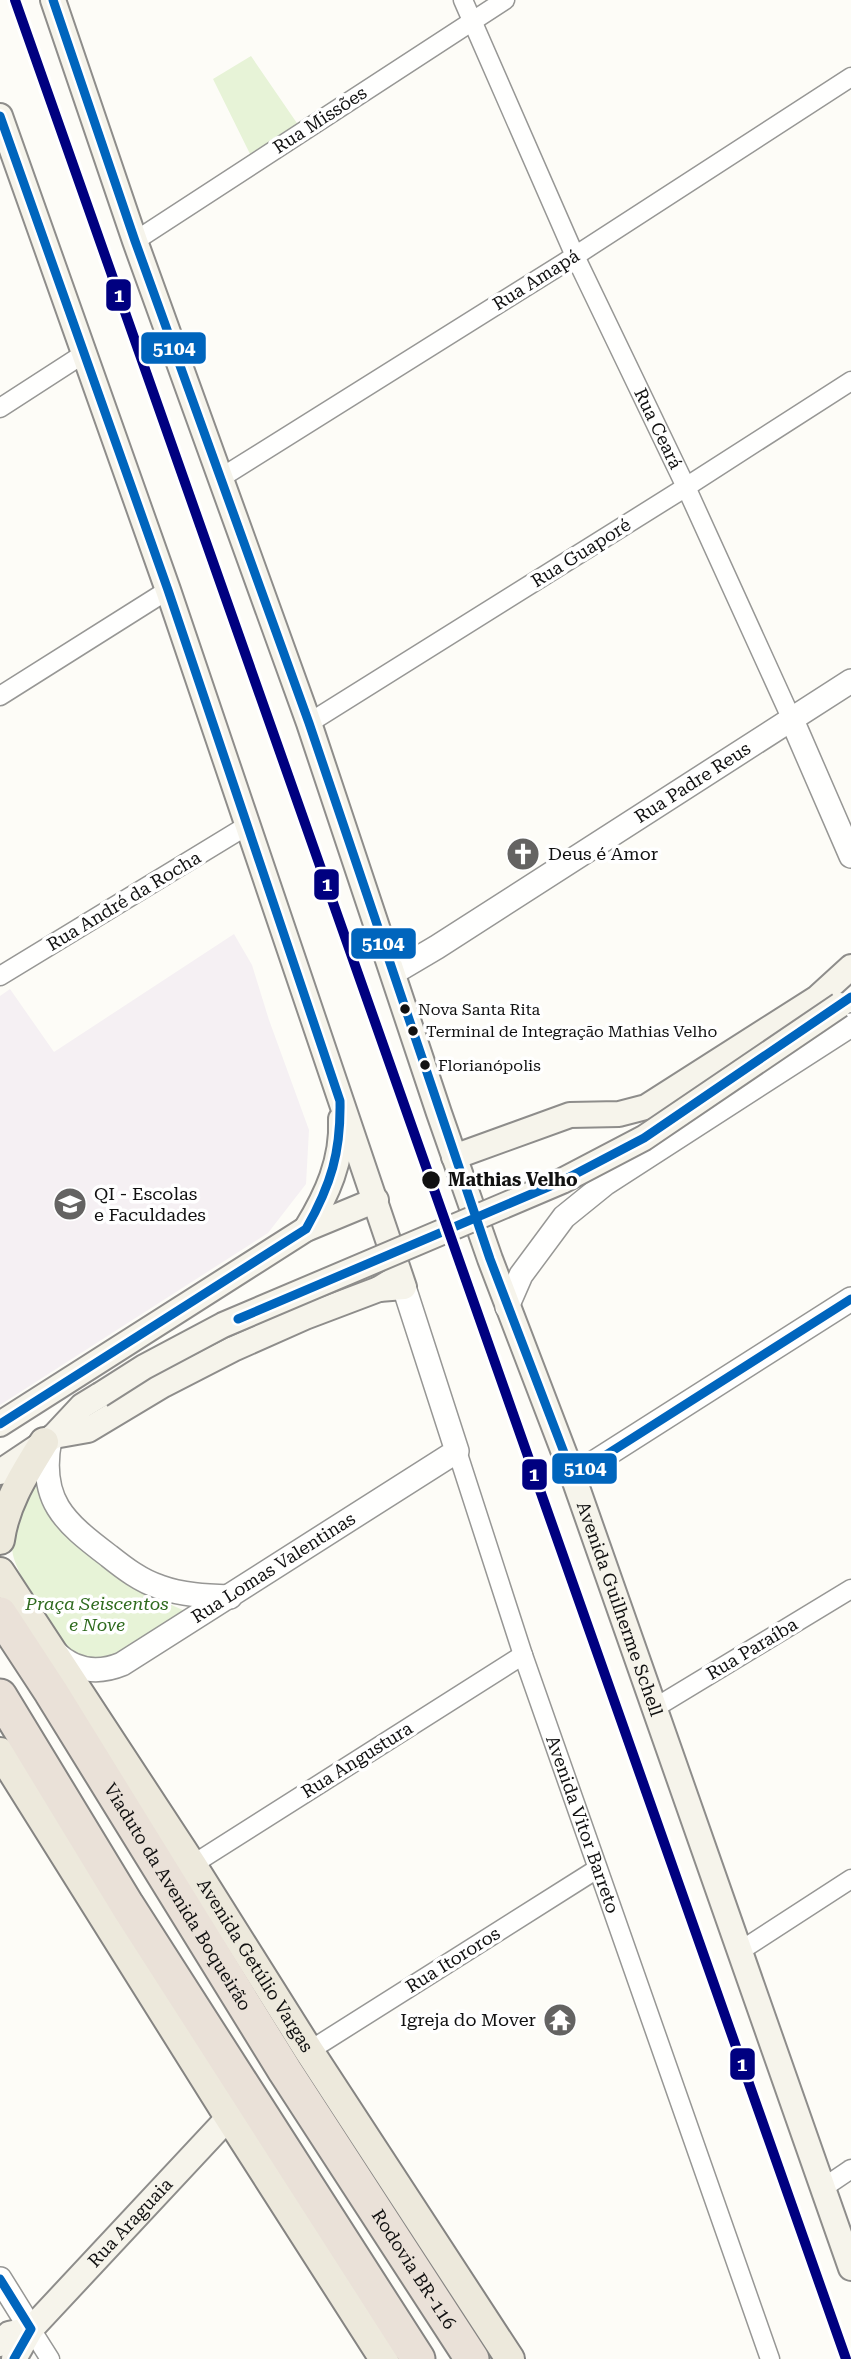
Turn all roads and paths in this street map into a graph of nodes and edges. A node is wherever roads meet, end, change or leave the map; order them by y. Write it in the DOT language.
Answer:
graph roads {
  1 [pos="53,0"];
  2 [pos="463,0"];
  3 [pos="505,0"];
  4 [pos="472,21"];
  5 [pos="851,77"];
  6 [pos="0,116"];
  7 [pos="135,241"];
  8 [pos="575,256"];
  9 [pos="85,353"];
  10 [pos="851,381"];
  11 [pos="0,408"];
  12 [pos="219,479"];
  13 [pos="686,487"];
  14 [pos="168,590"];
  15 [pos="851,681"];
  16 [pos="0,696"];
  17 [pos="792,720"];
  18 [pos="309,723"];
  19 [pos="248,825"];
  20 [pos="851,856"];
  21 [pos="851,967"];
  22 [pos="393,973"];
  23 [pos="0,976"];
  24 [pos="847,1009"];
  25 [pos="340,1101"];
  26 [pos="454,1157"];
  27 [pos="376,1200"];
  28 [pos="306,1229"];
  29 [pos="402,1281"];
  30 [pos="851,1299"];
  31 [pos="507,1307"];
  32 [pos="91,1401"];
  33 [pos="0,1426"];
  34 [pos="49,1439"];
  35 [pos="457,1451"];
  36 [pos="0,1472"];
  37 [pos="573,1476"];
  38 [pos="0,1540"];
  39 [pos="851,1589"];
  40 [pos="5,1590"];
  41 [pos="230,1597"];
  42 [pos="50,1647"];
  43 [pos="523,1655"];
  44 [pos="0,1696"];
  45 [pos="653,1709"];
  46 [pos="0,1752"];
  47 [pos="192,1865"];
  48 [pos="597,1868"];
  49 [pos="851,1879"];
  50 [pos="740,1951"];
  51 [pos="309,2051"];
  52 [pos="229,2117"];
  53 [pos="851,2169"];
  54 [pos="354,2180"];
  55 [pos="823,2188"];
  56 [pos="851,2268"];
  57 [pos="0,2279"];
  58 [pos="32,2329"];
  59 [pos="0,2344"];
  60 [pos="15,2359"];
  61 [pos="50,2359"];
  62 [pos="384,2359"];
  63 [pos="418,2359"];
  64 [pos="472,2359"];
  65 [pos="510,2359"];
  66 [pos="770,2359"];
  1 -- 7 [label="main road, Avenida Guilherme Schell"];
  2 -- 4 [label="street, Rua Ceará"];
  3 -- 4 [label="street, Rua Missões"];
  4 -- 7 [label="street, Rua Missões"];
  4 -- 8 [label="street, Rua Ceará"];
  5 -- 8 [label="street, Rua Amapá"];
  6 -- 9 [label="main road"];
  7 -- 12 [label="main road, Avenida Guilherme Schell"];
  8 -- 12 [label="street, Rua Amapá"];
  8 -- 13 [label="street, Rua Ceará"];
  9 -- 11 [label="street"];
  9 -- 14 [label="main road"];
  10 -- 13 [label="street, Rua Guaporé"];
  12 -- 18 [label="main road, Avenida Guilherme Schell"];
  13 -- 17 [label="street, Rua Ceará"];
  13 -- 18 [label="street, Rua Guaporé"];
  14 -- 16 [label="street"];
  14 -- 19 [label="main road"];
  15 -- 17 [label="street, Rua Padre Reus"];
  17 -- 20 [label="street, Rua Ceará"];
  17 -- 22 [label="street, Rua Padre Reus"];
  18 -- 22 [label="main road, Avenida Guilherme Schell"];
  19 -- 23 [label="street, Rua André da Rocha"];
  19 -- 25 [label="main road"];
  21 -- 26 [label="main road"];
  22 -- 26 [label="main road, Avenida Guilherme Schell"];
  24 -- 31 [label="street"];
  24 -- 32 [label="main road, bridge"];
  25 -- 27 [label="main road"];
  25 -- 28 [label="main road"];
  26 -- 31 [label="main road, Avenida Guilherme Schell"];
  27 -- 28 [label="main road"];
  27 -- 29 [label="main road"];
  28 -- 33 [label="main road"];
  29 -- 34 [label="main road"];
  29 -- 35 [label="street, Avenida Vitor Barreto"];
  30 -- 37 [label="street"];
  31 -- 37 [label="main road, Avenida Guilherme Schell"];
  32 -- 33 [label="main road"];
  32 -- 34 [label="main road"];
  34 -- 36 [label="main road"];
  34 -- 38 [label="main road"];
  34 -- 41 [label="street"];
  35 -- 41 [label="street, Rua Lomas Valentinas"];
  35 -- 43 [label="street, Avenida Vitor Barreto"];
  37 -- 45 [label="main road, Avenida Guilherme Schell"];
  39 -- 45 [label="street, Rua Paraíba"];
  40 -- 42 [label="main road, Avenida Getúlio Vargas"];
  40 -- 54 [label="highway, Viaduto da Avenida Boqueirão"];
  41 -- 42 [label="street, Rua Lomas Valentinas"];
  42 -- 47 [label="main road, Avenida Getúlio Vargas"];
  43 -- 47 [label="street, Rua Angustura"];
  43 -- 48 [label="street, Avenida Vitor Barreto"];
  44 -- 63 [label="highway"];
  45 -- 50 [label="main road, Avenida Guilherme Schell"];
  46 -- 52 [label="main road"];
  47 -- 51 [label="main road, Avenida Getúlio Vargas"];
  48 -- 51 [label="street, Rua Itororos"];
  48 -- 66 [label="street, Avenida Vitor Barreto"];
  49 -- 50 [label="street"];
  50 -- 55 [label="main road, Avenida Guilherme Schell"];
  51 -- 65 [label="main road, Avenida Getúlio Vargas"];
  52 -- 58 [label="main road, Rua Araguaia"];
  52 -- 62 [label="main road"];
  53 -- 55 [label="street"];
  54 -- 64 [label="highway, Rodovia BR-116"];
  55 -- 56 [label="main road, Avenida Guilherme Schell"];
  57 -- 58 [label="street"];
  58 -- 59 [label="main road, Rua Araguaia"];
  58 -- 60 [label="main road, Rua Araguaia"];
  58 -- 61 [label="street"];
}
